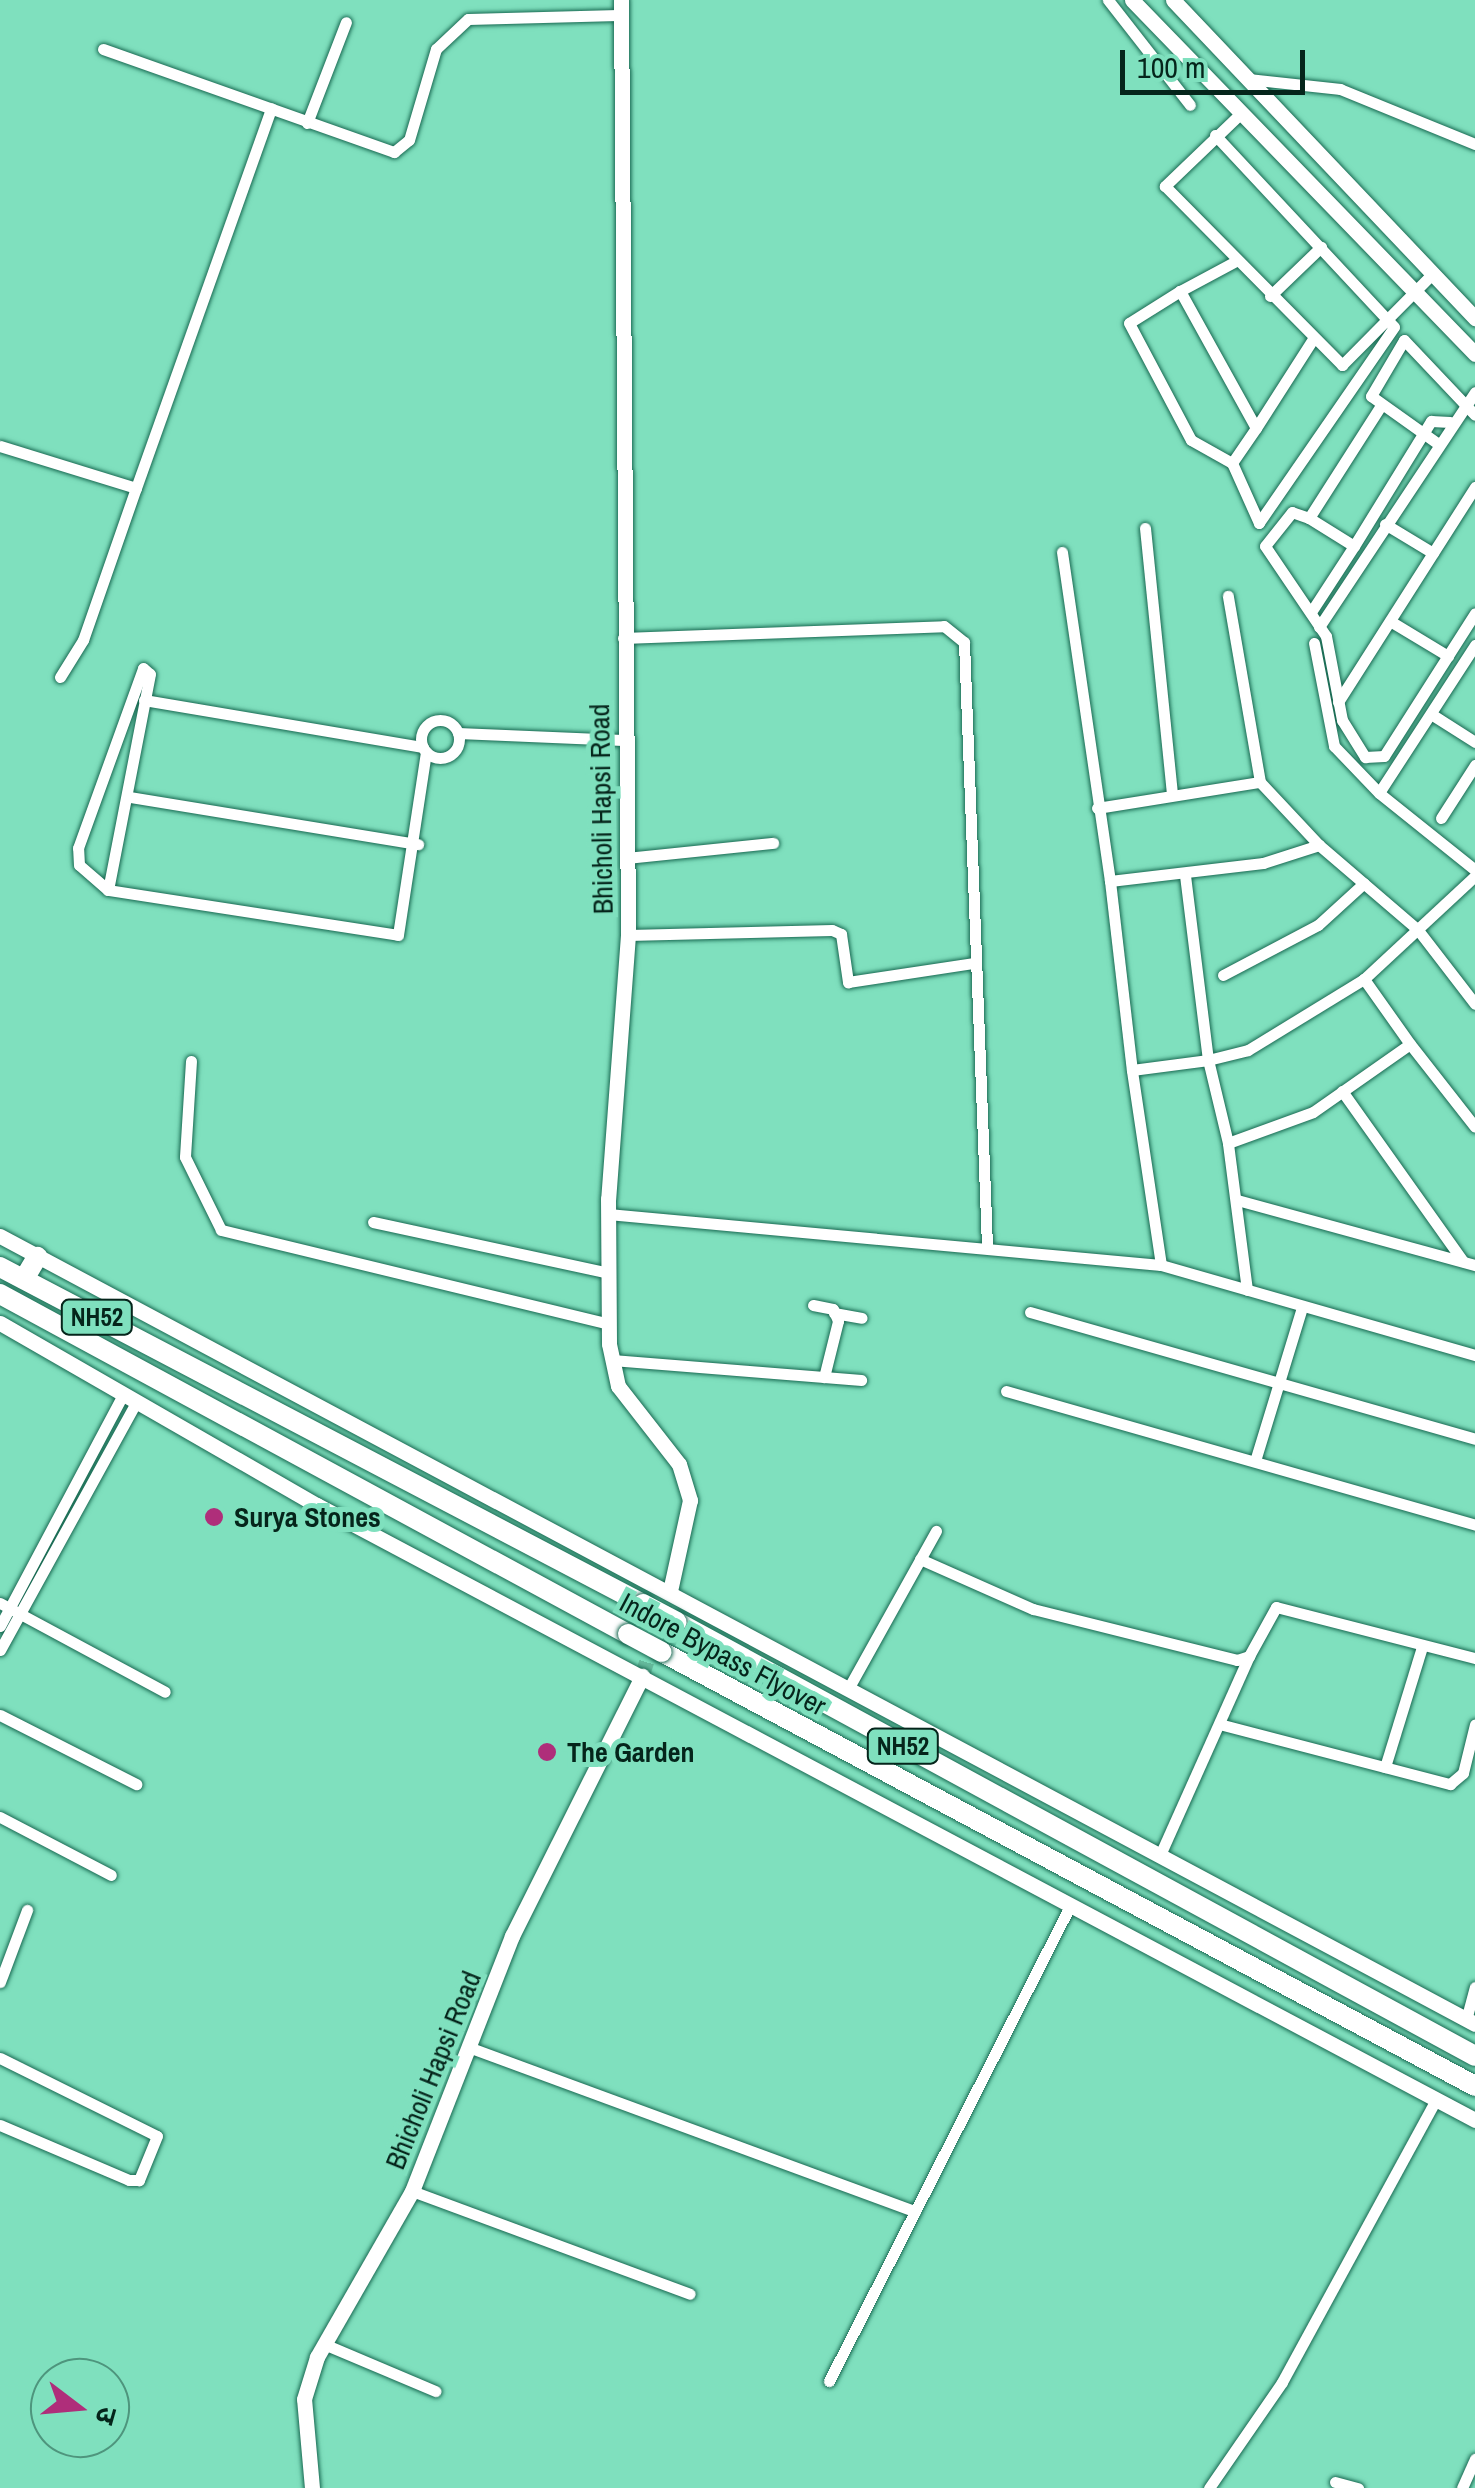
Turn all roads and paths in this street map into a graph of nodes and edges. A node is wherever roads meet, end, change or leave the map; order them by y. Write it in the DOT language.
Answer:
graph roads {
  1 [pos="1108,0"];
  2 [pos="1132,0"];
  3 [pos="1173,0"];
  4 [pos="620,7"];
  5 [pos="346,22"];
  6 [pos="102,48"];
  7 [pos="1248,78"];
  8 [pos="1190,105"];
  9 [pos="271,108"];
  10 [pos="1239,115"];
  11 [pos="308,123"];
  12 [pos="1215,135"];
  13 [pos="1475,144"];
  14 [pos="1321,247"];
  15 [pos="1236,262"];
  16 [pos="1432,274"];
  17 [pos="1180,291"];
  18 [pos="1413,294"];
  19 [pos="1270,296"];
  20 [pos="1387,318"];
  21 [pos="1475,318"];
  22 [pos="1314,339"];
  23 [pos="1475,354"];
  24 [pos="1475,392"];
  25 [pos="1463,402"];
  26 [pos="1380,407"];
  27 [pos="1475,414"];
  28 [pos="1450,422"];
  29 [pos="1256,428"];
  30 [pos="1422,434"];
  31 [pos="1436,443"];
  32 [pos="0,446"];
  33 [pos="1232,463"];
  34 [pos="1475,487"];
  35 [pos="136,488"];
  36 [pos="1309,518"];
  37 [pos="1385,524"];
  38 [pos="1145,528"];
  39 [pos="1354,546"];
  40 [pos="1062,552"];
  41 [pos="1433,553"];
  42 [pos="1228,596"];
  43 [pos="1311,612"];
  44 [pos="1475,613"];
  45 [pos="1390,621"];
  46 [pos="1319,627"];
  47 [pos="623,638"];
  48 [pos="1314,643"];
  49 [pos="1475,645"];
  50 [pos="1448,656"];
  51 [pos="60,677"];
  52 [pos="144,700"];
  53 [pos="1338,702"];
  54 [pos="1431,714"];
  55 [pos="458,732"];
  56 [pos="624,740"];
  57 [pos="1475,742"];
  58 [pos="424,749"];
  59 [pos="1475,765"];
  60 [pos="1260,782"];
  61 [pos="1380,793"];
  62 [pos="1172,794"];
  63 [pos="130,797"];
  64 [pos="1097,808"];
  65 [pos="1442,818"];
  66 [pos="772,843"];
  67 [pos="418,844"];
  68 [pos="1318,844"];
  69 [pos="627,858"];
  70 [pos="1475,873"];
  71 [pos="1185,875"];
  72 [pos="1110,882"];
  73 [pos="1364,883"];
  74 [pos="108,890"];
  75 [pos="1418,930"];
  76 [pos="628,935"];
  77 [pos="973,963"];
  78 [pos="1223,975"];
  79 [pos="1364,979"];
  80 [pos="1475,1004"];
  81 [pos="1410,1044"];
  82 [pos="1208,1060"];
  83 [pos="191,1061"];
  84 [pos="1132,1070"];
  85 [pos="1342,1091"];
  86 [pos="1475,1127"];
  87 [pos="1228,1143"];
  88 [pos="1236,1200"];
  89 [pos="608,1214"];
  90 [pos="374,1222"];
  91 [pos="0,1236"];
  92 [pos="987,1247"];
  93 [pos="36,1256"];
  94 [pos="1469,1263"];
  95 [pos="1162,1265"];
  96 [pos="12,1273"];
  97 [pos="609,1273"];
  98 [pos="1247,1290"];
  99 [pos="0,1294"];
  100 [pos="812,1305"];
  101 [pos="1302,1307"];
  102 [pos="1030,1312"];
  103 [pos="834,1314"];
  104 [pos="862,1318"];
  105 [pos="0,1323"];
  106 [pos="610,1324"];
  107 [pos="1475,1355"];
  108 [pos="612,1360"];
  109 [pos="824,1377"];
  110 [pos="861,1380"];
  111 [pos="1276,1385"];
  112 [pos="1006,1391"];
  113 [pos="129,1399"];
  114 [pos="1475,1440"];
  115 [pos="1256,1460"];
  116 [pos="1475,1524"];
  117 [pos="936,1531"];
  118 [pos="920,1559"];
  119 [pos="670,1591"];
  120 [pos="10,1608"];
  121 [pos="0,1626"];
  122 [pos="1422,1647"];
  123 [pos="0,1650"];
  124 [pos="1250,1656"];
  125 [pos="1475,1658"];
  126 [pos="642,1676"];
  127 [pos="848,1689"];
  128 [pos="166,1692"];
  129 [pos="0,1716"];
  130 [pos="1475,1724"];
  131 [pos="1222,1725"];
  132 [pos="1385,1767"];
  133 [pos="136,1784"];
  134 [pos="0,1816"];
  135 [pos="1160,1856"];
  136 [pos="111,1876"];
  137 [pos="1071,1904"];
  138 [pos="27,1910"];
  139 [pos="0,1982"];
  140 [pos="1475,1987"];
  141 [pos="1471,2022"];
  142 [pos="471,2048"];
  143 [pos="1475,2056"];
  144 [pos="0,2058"];
  145 [pos="1475,2086"];
  146 [pos="1436,2100"];
  147 [pos="1475,2120"];
  148 [pos="1,2128"];
  149 [pos="412,2190"];
  150 [pos="915,2211"];
  151 [pos="690,2294"];
  152 [pos="324,2344"];
  153 [pos="829,2381"];
  154 [pos="435,2391"];
  155 [pos="1475,2460"];
  156 [pos="1335,2482"];
  157 [pos="312,2488"];
  158 [pos="1210,2488"];
  159 [pos="1358,2488"];
  160 [pos="1462,2488"];
  1 -- 8 [label="street"];
  2 -- 10 [label="street"];
  3 -- 7 [label="street"];
  4 -- 11 [label="street"];
  4 -- 47 [label="street, Bhicholi Hapsi Road"];
  5 -- 11 [label="street"];
  6 -- 9 [label="street"];
  7 -- 13 [label="street"];
  7 -- 16 [label="street"];
  9 -- 11 [label="street"];
  9 -- 35 [label="street"];
  10 -- 12 [label="street"];
  10 -- 18 [label="street"];
  12 -- 14 [label="street"];
  12 -- 15 [label="street"];
  14 -- 19 [label="street"];
  14 -- 20 [label="street"];
  15 -- 17 [label="street"];
  15 -- 19 [label="street"];
  16 -- 18 [label="street"];
  16 -- 21 [label="street"];
  17 -- 29 [label="street"];
  17 -- 33 [label="street"];
  18 -- 20 [label="street"];
  18 -- 23 [label="street"];
  19 -- 22 [label="street"];
  20 -- 22 [label="street"];
  20 -- 33 [label="street"];
  22 -- 29 [label="street"];
  24 -- 25 [label="street"];
  25 -- 26 [label="street"];
  25 -- 27 [label="street"];
  25 -- 28 [label="street"];
  26 -- 30 [label="street"];
  26 -- 36 [label="street"];
  28 -- 30 [label="street"];
  28 -- 31 [label="street"];
  29 -- 33 [label="street"];
  30 -- 31 [label="street"];
  30 -- 39 [label="street"];
  31 -- 37 [label="street"];
  32 -- 35 [label="street"];
  34 -- 41 [label="street"];
  35 -- 51 [label="street"];
  36 -- 39 [label="street"];
  36 -- 43 [label="street"];
  37 -- 41 [label="street"];
  37 -- 46 [label="street"];
  38 -- 62 [label="street"];
  39 -- 43 [label="street"];
  40 -- 64 [label="street"];
  41 -- 45 [label="street"];
  42 -- 60 [label="street"];
  43 -- 46 [label="street"];
  44 -- 50 [label="street"];
  45 -- 50 [label="street"];
  45 -- 53 [label="street"];
  46 -- 53 [label="street"];
  47 -- 56 [label="street, Bhicholi Hapsi Road"];
  47 -- 77 [label="street"];
  48 -- 61 [label="street"];
  49 -- 54 [label="street"];
  50 -- 53 [label="street"];
  52 -- 58 [label="street"];
  52 -- 63 [label="street"];
  52 -- 74 [label="street"];
  54 -- 57 [label="street"];
  54 -- 61 [label="street"];
  55 -- 56 [label="street"];
  55 -- 58 [label="street"];
  55 -- 58 [label="street"];
  56 -- 69 [label="street, Bhicholi Hapsi Road"];
  58 -- 67 [label="street"];
  59 -- 65 [label="street"];
  60 -- 62 [label="street"];
  60 -- 68 [label="street"];
  61 -- 70 [label="street"];
  62 -- 64 [label="street"];
  63 -- 67 [label="street"];
  63 -- 74 [label="street"];
  64 -- 72 [label="street"];
  66 -- 69 [label="street"];
  67 -- 74 [label="street"];
  68 -- 71 [label="street"];
  68 -- 73 [label="street"];
  69 -- 76 [label="street, Bhicholi Hapsi Road"];
  70 -- 75 [label="street"];
  71 -- 72 [label="street"];
  71 -- 82 [label="street"];
  72 -- 84 [label="street"];
  73 -- 75 [label="street"];
  73 -- 78 [label="street"];
  75 -- 79 [label="street"];
  75 -- 80 [label="street"];
  76 -- 77 [label="street"];
  76 -- 89 [label="street, Bhicholi Hapsi Road"];
  77 -- 92 [label="street"];
  79 -- 81 [label="street"];
  79 -- 82 [label="street"];
  81 -- 85 [label="street"];
  81 -- 86 [label="street"];
  82 -- 84 [label="street"];
  82 -- 87 [label="street"];
  83 -- 106 [label="street"];
  84 -- 95 [label="street"];
  85 -- 87 [label="street"];
  85 -- 94 [label="street"];
  87 -- 88 [label="street"];
  88 -- 94 [label="street"];
  88 -- 98 [label="street"];
  89 -- 92 [label="street"];
  89 -- 97 [label="street, Bhicholi Hapsi Road"];
  90 -- 97 [label="street"];
  91 -- 93 [label="street"];
  92 -- 95 [label="street"];
  93 -- 96 [label="highway"];
  93 -- 119 [label="street"];
  95 -- 98 [label="street"];
  96 -- 143 [label="highway, Indore Bypass Flyover / NH52, bridge"];
  97 -- 106 [label="street, Bhicholi Hapsi Road"];
  98 -- 101 [label="street"];
  99 -- 145 [label="highway, Indore Bypass Flyover / NH52, bridge"];
  100 -- 103 [label="street"];
  101 -- 107 [label="street"];
  101 -- 111 [label="street"];
  102 -- 111 [label="street"];
  103 -- 104 [label="street"];
  103 -- 109 [label="street"];
  105 -- 113 [label="street"];
  106 -- 108 [label="street, Bhicholi Hapsi Road"];
  108 -- 109 [label="street"];
  108 -- 119 [label="street, Bhicholi Hapsi Road"];
  109 -- 110 [label="street"];
  111 -- 114 [label="street"];
  111 -- 115 [label="street"];
  112 -- 115 [label="street"];
  113 -- 120 [label="street"];
  113 -- 126 [label="street"];
  115 -- 116 [label="street"];
  117 -- 118 [label="street"];
  118 -- 124 [label="street"];
  118 -- 127 [label="street"];
  119 -- 127 [label="street"];
  120 -- 121 [label="street"];
  120 -- 123 [label="street"];
  120 -- 128 [label="street"];
  122 -- 124 [label="street"];
  122 -- 125 [label="street"];
  122 -- 132 [label="street"];
  124 -- 131 [label="street"];
  126 -- 137 [label="street"];
  126 -- 142 [label="street, Bhicholi Hapsi Road"];
  127 -- 135 [label="street"];
  129 -- 133 [label="street"];
  130 -- 132 [label="street"];
  131 -- 132 [label="street"];
  131 -- 135 [label="street"];
  134 -- 136 [label="street"];
  135 -- 141 [label="street"];
  137 -- 146 [label="street"];
  137 -- 150 [label="street"];
  138 -- 139 [label="street"];
  140 -- 141 [label="street"];
  142 -- 149 [label="street, Bhicholi Hapsi Road"];
  142 -- 150 [label="street"];
  144 -- 148 [label="street"];
  146 -- 147 [label="street"];
  146 -- 158 [label="street"];
  149 -- 151 [label="street"];
  149 -- 152 [label="street, Bhicholi Hapsi Road"];
  150 -- 153 [label="street"];
  152 -- 154 [label="street"];
  152 -- 157 [label="street, Bhicholi Hapsi Road"];
  155 -- 160 [label="street"];
  156 -- 159 [label="street"];
}
